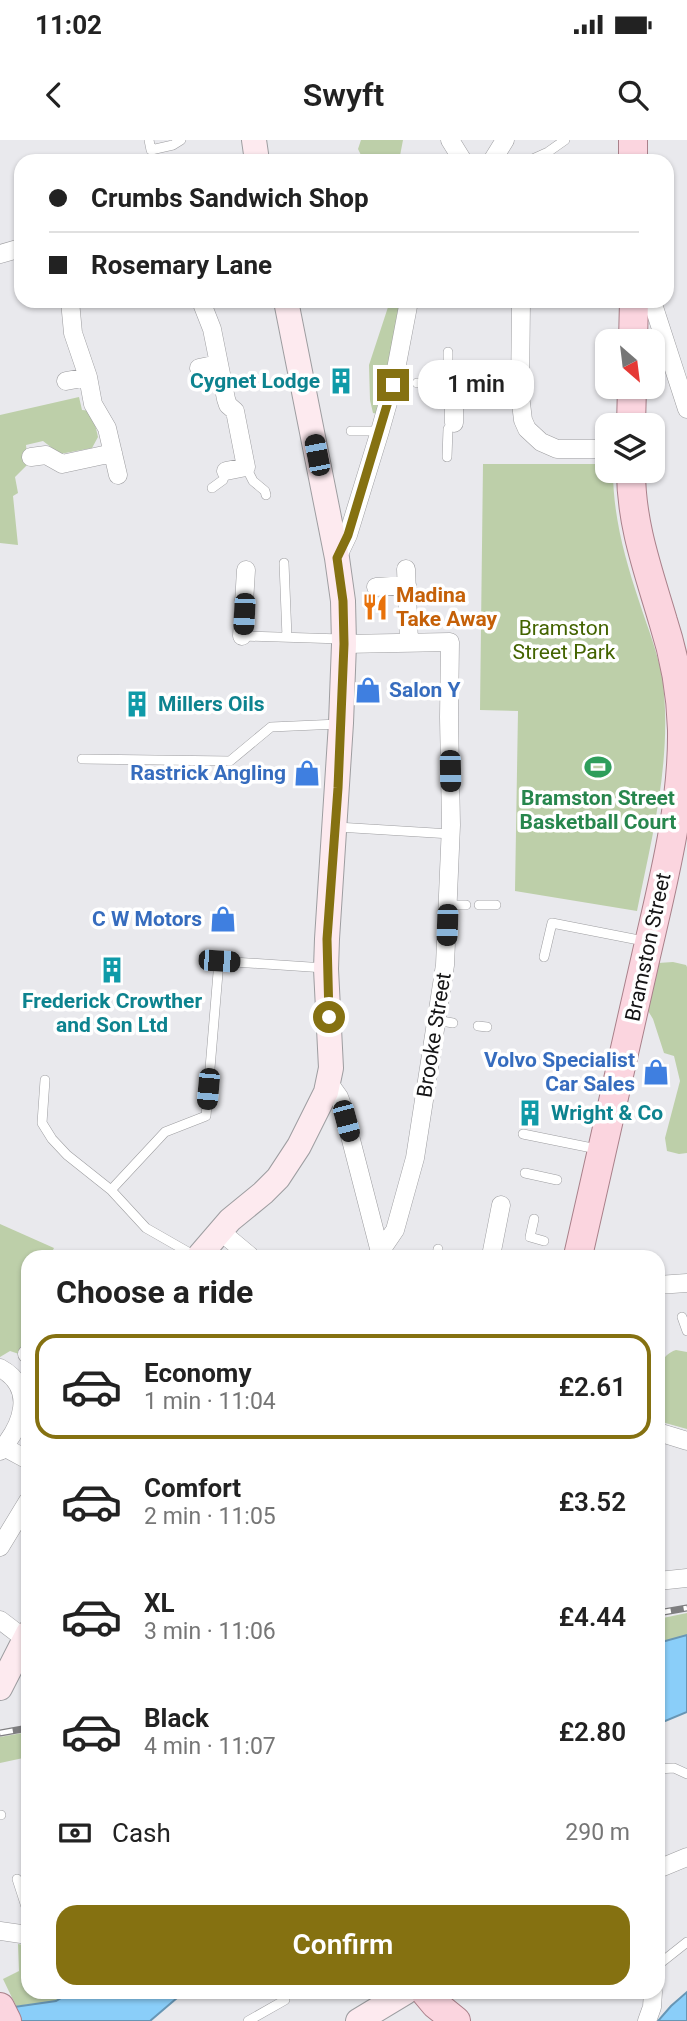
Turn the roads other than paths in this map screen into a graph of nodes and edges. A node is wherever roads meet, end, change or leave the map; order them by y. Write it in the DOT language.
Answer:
graph roads {
  1 [pos="149,140"];
  2 [pos="181,140"];
  3 [pos="565,140"];
  4 [pos="544,154"];
  5 [pos="70,308"];
  6 [pos="204,308"];
  7 [pos="288,308"];
  8 [pos="408,308"];
  9 [pos="521,308"];
  10 [pos="634,308"];
  11 [pos="654,308"];
  12 [pos="633,329"];
  13 [pos="448,352"];
  14 [pos="218,364"];
  15 [pos="199,368"];
  16 [pos="88,377"];
  17 [pos="66,382"];
  18 [pos="417,383"];
  19 [pos="451,389"];
  20 [pos="520,395"];
  21 [pos="687,409"];
  22 [pos="454,423"];
  23 [pos="380,430"];
  24 [pos="351,431"];
  25 [pos="595,449"];
  26 [pos="113,453"];
  27 [pos="31,457"];
  28 [pos="447,457"];
  29 [pos="246,467"];
  30 [pos="226,471"];
  31 [pos="120,479"];
  32 [pos="631,483"];
  33 [pos="212,488"];
  34 [pos="266,495"];
  35 [pos="337,558"];
  36 [pos="284,563"];
  37 [pos="246,570"];
  38 [pos="376,587"];
  39 [pos="242,636"];
  40 [pos="287,637"];
  41 [pos="344,641"];
  42 [pos="409,642"];
  43 [pos="341,723"];
  44 [pos="684,727"];
  45 [pos="82,759"];
  46 [pos="334,827"];
  47 [pos="451,834"];
  48 [pos="479,905"];
  49 [pos="496,905"];
  50 [pos="650,942"];
  51 [pos="544,957"];
  52 [pos="326,969"];
  53 [pos="45,1080"];
  54 [pos="329,1083"];
  55 [pos="523,1133"];
  56 [pos="603,1150"];
  57 [pos="524,1173"];
  58 [pos="557,1180"];
  59 [pos="111,1190"];
  60 [pos="502,1206"];
  61 [pos="534,1219"];
  62 [pos="220,1231"];
  63 [pos="544,1241"];
  64 [pos="186,1250"];
  65 [pos="203,1250"];
  66 [pos="243,1250"];
  67 [pos="380,1250"];
  68 [pos="383,1250"];
  69 [pos="492,1250"];
  70 [pos="575,1250"];
  71 [pos="665,1286"];
  72 [pos="683,1287"];
  73 [pos="682,1317"];
  74 [pos="687,1331"];
  75 [pos="0,1368"];
  76 [pos="21,1389"];
  77 [pos="21,1416"];
  78 [pos="665,1434"];
  79 [pos="687,1441"];
  80 [pos="2,1449"];
  81 [pos="21,1457"];
  82 [pos="21,1512"];
  83 [pos="0,1547"];
  84 [pos="687,1578"];
  85 [pos="665,1580"];
  86 [pos="0,1620"];
  87 [pos="21,1633"];
  88 [pos="21,1644"];
  89 [pos="3,1675"];
  90 [pos="665,1769"];
  91 [pos="687,1774"];
  92 [pos="687,1857"];
  93 [pos="665,1866"];
  94 [pos="17,1879"];
  95 [pos="21,1891"];
  96 [pos="0,1931"];
  97 [pos="21,1934"];
  98 [pos="687,1942"];
  99 [pos="665,1959"];
  100 [pos="390,1999"];
  101 [pos="431,1999"];
  102 [pos="653,1999"];
  103 [pos="285,2000"];
  104 [pos="0,2007"];
  105 [pos="7,2021"];
  106 [pos="248,2021"];
  107 [pos="358,2021"];
  108 [pos="456,2021"];
  109 [pos="647,2021"];
  1 -- 2 [label="lane"];
  3 -- 4 [label="lane"];
  5 -- 16 [label="street"];
  6 -- 14 [label="street"];
  7 -- 35 [label="street"];
  8 -- 23 [label="street"];
  9 -- 20 [label="street"];
  10 -- 12 [label="main road"];
  11 -- 21 [label="street"];
  13 -- 19 [label="lane"];
  14 -- 15 [label="street"];
  14 -- 29 [label="street"];
  16 -- 17 [label="street"];
  16 -- 26 [label="street"];
  18 -- 19 [label="lane"];
  19 -- 20 [label="street"];
  19 -- 22 [label="street"];
  20 -- 25 [label="street"];
  22 -- 28 [label="lane"];
  23 -- 24 [label="lane"];
  23 -- 35 [label="street"];
  26 -- 27 [label="street"];
  26 -- 31 [label="street"];
  29 -- 30 [label="street"];
  29 -- 34 [label="lane"];
  30 -- 33 [label="lane"];
  32 -- 44 [label="main road, Bramston Street"];
  35 -- 41 [label="street"];
  36 -- 40 [label="lane"];
  37 -- 39 [label="street"];
  38 -- 42 [label="street"];
  39 -- 40 [label="lane"];
  40 -- 41 [label="lane"];
  41 -- 42 [label="street"];
  41 -- 43 [label="street"];
  42 -- 47 [label="street, Brooke Street"];
  43 -- 45 [label="lane"];
  43 -- 46 [label="street"];
  44 -- 50 [label="main road, Bramston Street"];
  46 -- 47 [label="lane"];
  46 -- 52 [label="street"];
  47 -- 68 [label="street, Brooke Street"];
  48 -- 49 [label="lane"];
  50 -- 51 [label="lane"];
  50 -- 56 [label="main road, Bramston Street"];
  52 -- 54 [label="street"];
  52 -- 59 [label="lane"];
  53 -- 59 [label="lane"];
  54 -- 62 [label="street"];
  54 -- 67 [label="street"];
  55 -- 56 [label="lane"];
  56 -- 70 [label="main road, Bramston Street"];
  57 -- 58 [label="lane"];
  59 -- 64 [label="lane"];
  60 -- 69 [label="street"];
  61 -- 63 [label="lane"];
  62 -- 65 [label="street"];
  62 -- 66 [label="street"];
  71 -- 72 [label="street"];
  73 -- 74 [label="lane"];
  75 -- 76 [label="street"];
  77 -- 80 [label="street"];
  78 -- 79 [label="street"];
  80 -- 81 [label="street"];
  82 -- 83 [label="street"];
  84 -- 85 [label="street"];
  86 -- 87 [label="street"];
  88 -- 89 [label="street"];
  90 -- 91 [label="lane"];
  92 -- 93 [label="street"];
  94 -- 95 [label="lane"];
  96 -- 97 [label="street"];
  98 -- 99 [label="lane"];
  100 -- 107 [label="street"];
  101 -- 108 [label="main road"];
  102 -- 109 [label="street"];
  103 -- 106 [label="lane"];
  104 -- 105 [label="main road"];
}
